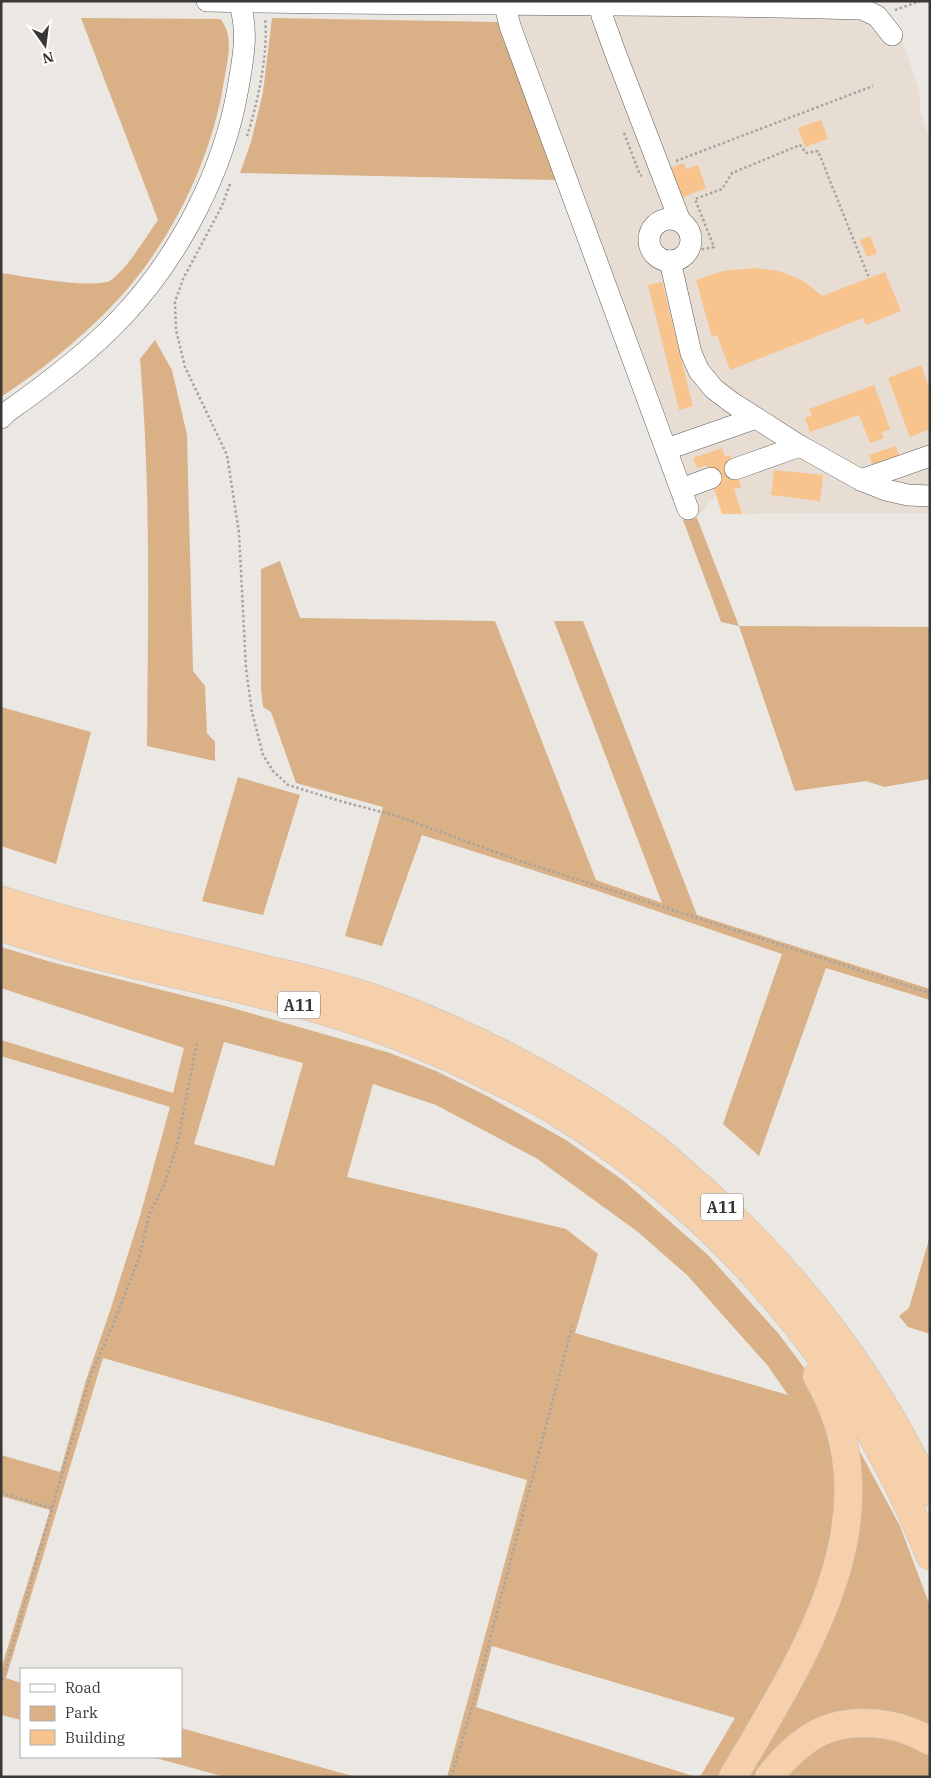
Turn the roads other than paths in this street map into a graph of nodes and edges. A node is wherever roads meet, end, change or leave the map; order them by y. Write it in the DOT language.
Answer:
graph roads {
  1 [pos="207,1"];
  2 [pos="239,2"];
  3 [pos="600,4"];
  4 [pos="504,5"];
  5 [pos="892,35"];
  6 [pos="680,221"];
  7 [pos="679,256"];
  8 [pos="3,415"];
  9 [pos="756,418"];
  10 [pos="800,446"];
  11 [pos="667,449"];
  12 [pos="930,456"];
  13 [pos="735,469"];
  14 [pos="711,478"];
  15 [pos="861,480"];
  16 [pos="930,496"];
  17 [pos="1,900"];
  18 [pos="1,927"];
  19 [pos="744,1262"];
  20 [pos="860,1371"];
  21 [pos="930,1465"];
  22 [pos="930,1493"];
  23 [pos="930,1556"];
  24 [pos="930,1741"];
  25 [pos="732,1777"];
  26 [pos="769,1777"];
  1 -- 2 [label="street"];
  2 -- 4 [label="street"];
  2 -- 8 [label="street"];
  3 -- 4 [label="street"];
  3 -- 5 [label="street"];
  3 -- 6 [label="street"];
  4 -- 11 [label="street"];
  6 -- 7 [label="street"];
  6 -- 7 [label="street"];
  7 -- 9 [label="street"];
  9 -- 10 [label="street"];
  9 -- 11 [label="street"];
  10 -- 13 [label="street"];
  10 -- 15 [label="street"];
  11 -- 14 [label="street"];
  12 -- 15 [label="street"];
  15 -- 16 [label="street"];
  17 -- 20 [label="highway, A11"];
  18 -- 19 [label="highway, A11"];
  19 -- 23 [label="highway, A11"];
  19 -- 25 [label="highway"];
  20 -- 21 [label="highway"];
  20 -- 22 [label="highway, A11"];
  24 -- 26 [label="highway"];
}
